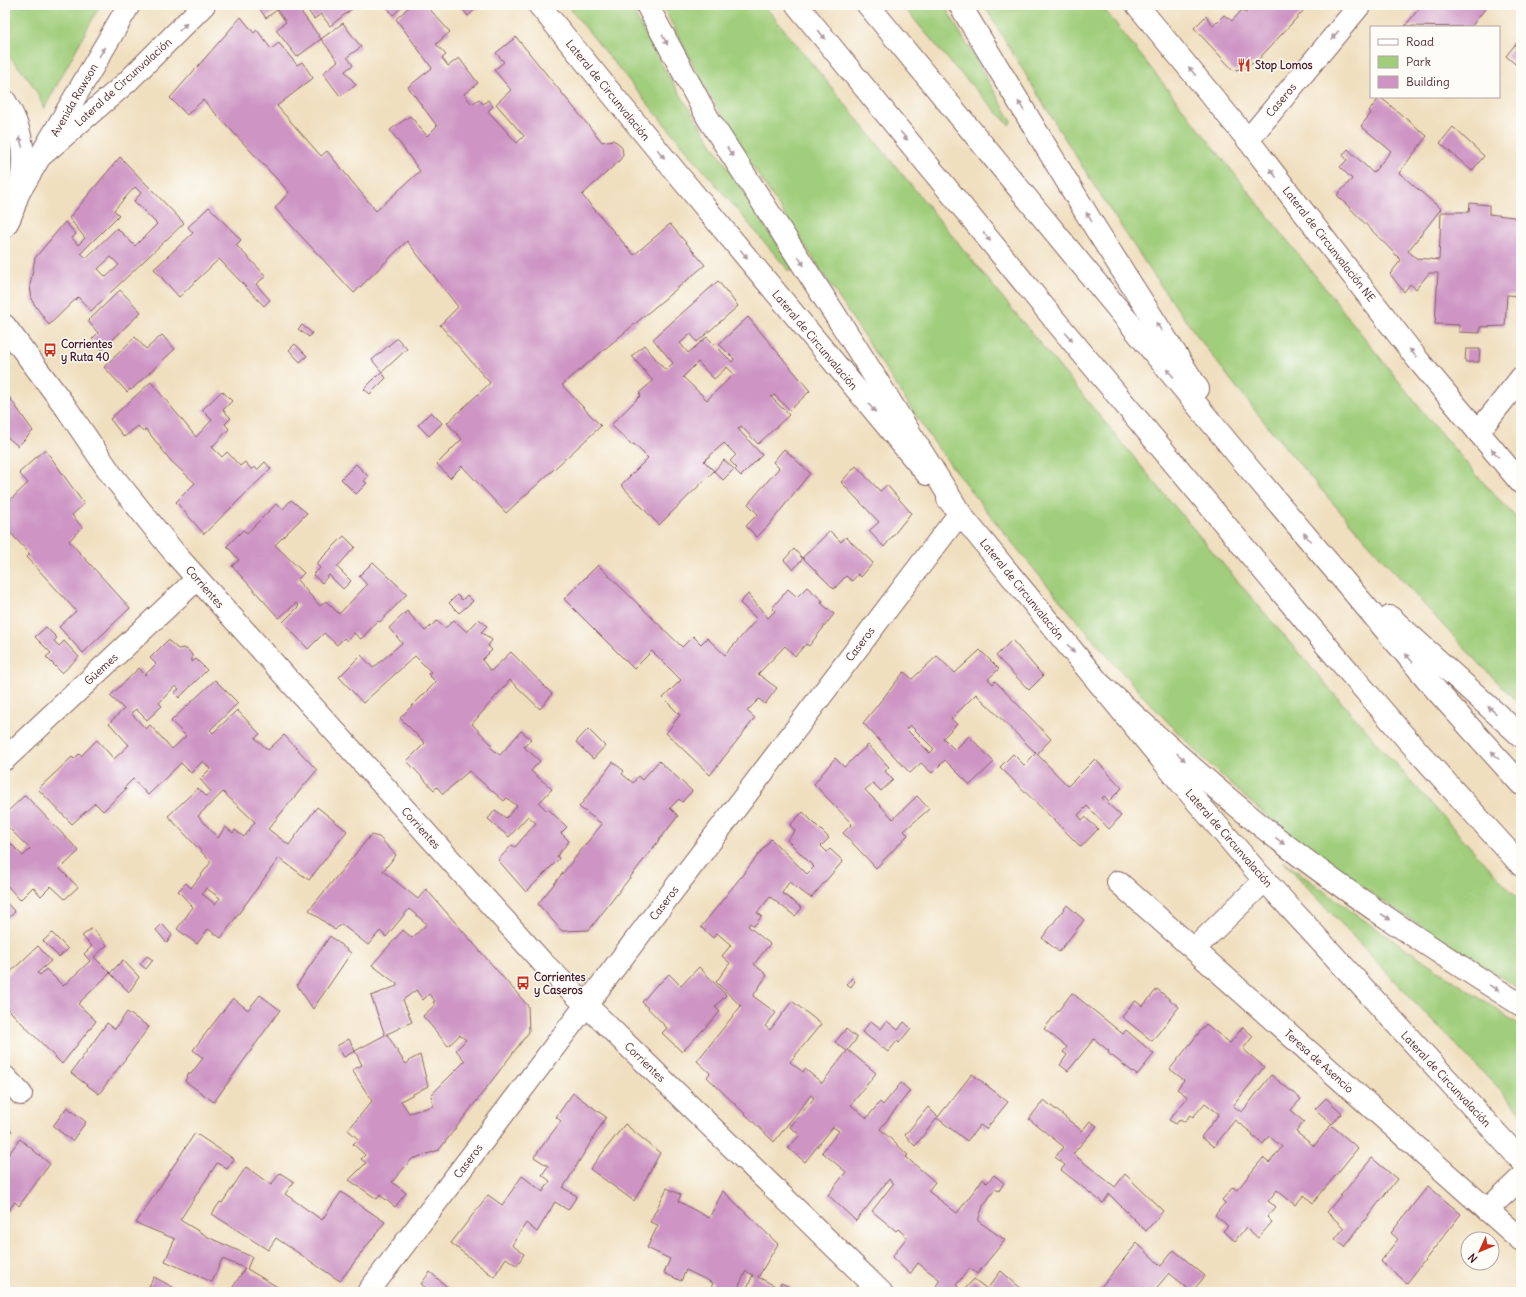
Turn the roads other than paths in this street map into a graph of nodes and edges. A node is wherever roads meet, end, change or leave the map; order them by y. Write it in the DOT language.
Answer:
graph roads {
  1 [pos="129,5"];
  2 [pos="204,5"];
  3 [pos="539,5"];
  4 [pos="647,5"];
  5 [pos="798,5"];
  6 [pos="868,5"];
  7 [pos="960,5"];
  8 [pos="1137,5"];
  9 [pos="1360,5"];
  10 [pos="5,101"];
  11 [pos="1248,140"];
  12 [pos="40,157"];
  13 [pos="18,194"];
  14 [pos="5,226"];
  15 [pos="5,326"];
  16 [pos="1521,378"];
  17 [pos="1478,432"];
  18 [pos="1247,466"];
  19 [pos="1521,483"];
  20 [pos="960,513"];
  21 [pos="1323,557"];
  22 [pos="197,579"];
  23 [pos="1100,684"];
  24 [pos="1521,736"];
  25 [pos="5,759"];
  26 [pos="1521,784"];
  27 [pos="1521,864"];
  28 [pos="1264,880"];
  29 [pos="1118,882"];
  30 [pos="1194,949"];
  31 [pos="586,1005"];
  32 [pos="1521,1005"];
  33 [pos="5,1077"];
  34 [pos="21,1094"];
  35 [pos="1521,1160"];
  36 [pos="1521,1178"];
  37 [pos="1487,1210"];
  38 [pos="1521,1240"];
  39 [pos="368,1292"];
  40 [pos="881,1292"];
  12 -- 1 [label="main road, Avenida Rawson, one-way"];
  12 -- 2 [label="main road, Lateral de Circunvalación, one-way"];
  3 -- 20 [label="main road, Lateral de Circunvalación, one-way"];
  4 -- 20 [label="main road, one-way"];
  5 -- 27 [label="main road, one-way"];
  18 -- 6 [label="main road, one-way"];
  18 -- 7 [label="main road, one-way"];
  11 -- 8 [label="main road, Lateral de Circunvalación NE, one-way"];
  9 -- 11 [label="main road, Caseros, one-way"];
  13 -- 10 [label="main road, one-way"];
  17 -- 11 [label="main road, Lateral de Circunvalación NE, one-way"];
  12 -- 13 [label="main road, Avenida Rawson"];
  13 -- 14 [label="main road"];
  15 -- 22 [label="main road, Corrientes"];
  16 -- 17 [label="main road"];
  19 -- 17 [label="main road, Lateral de Circunvalación NE, one-way"];
  21 -- 18 [label="main road, one-way"];
  20 -- 23 [label="main road, Lateral de Circunvalación, one-way"];
  20 -- 31 [label="main road, Caseros"];
  24 -- 21 [label="main road, one-way"];
  26 -- 21 [label="main road, one-way"];
  22 -- 25 [label="main road, Güemes"];
  22 -- 31 [label="main road, Corrientes"];
  23 -- 28 [label="main road, Lateral de Circunvalación"];
  23 -- 32 [label="main road, one-way"];
  28 -- 30 [label="main road"];
  28 -- 35 [label="main road, Lateral de Circunvalación"];
  29 -- 30 [label="main road, Teresa de Asencio"];
  30 -- 37 [label="main road, Teresa de Asencio"];
  31 -- 39 [label="main road, Caseros"];
  31 -- 40 [label="main road, Corrientes"];
  33 -- 34 [label="main road"];
  36 -- 37 [label="main road"];
  37 -- 38 [label="main road, Teresa de Asencio"];
}
